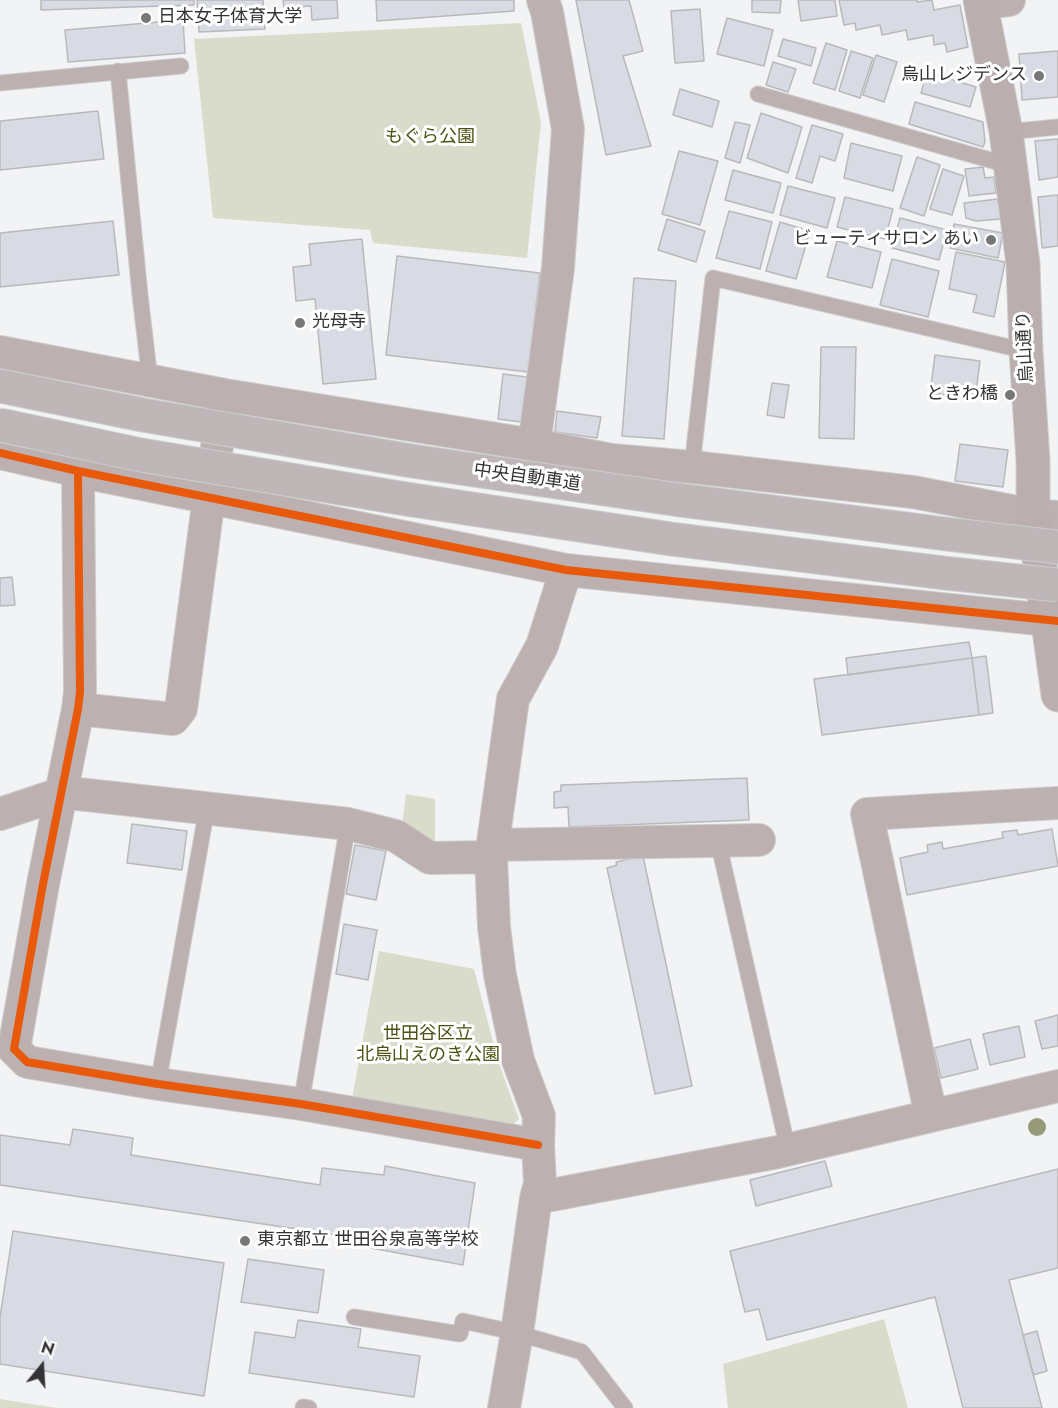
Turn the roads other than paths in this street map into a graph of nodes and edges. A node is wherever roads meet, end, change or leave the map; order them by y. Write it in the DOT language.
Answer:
graph roads {
  1 [pos="543,0"];
  2 [pos="990,1"];
  3 [pos="181,66"];
  4 [pos="118,71"];
  5 [pos="0,83"];
  6 [pos="758,94"];
  7 [pos="1058,127"];
  8 [pos="1006,132"];
  9 [pos="1011,166"];
  10 [pos="1026,351"];
  11 [pos="0,352"];
  12 [pos="150,380"];
  13 [pos="0,386"];
  14 [pos="225,395"];
  15 [pos="0,425"];
  16 [pos="534,445"];
  17 [pos="0,453"];
  18 [pos="692,466"];
  19 [pos="78,471"];
  20 [pos="208,497"];
  21 [pos="1046,516"];
  22 [pos="1058,547"];
  23 [pos="566,570"];
  24 [pos="1058,585"];
  25 [pos="1053,621"];
  26 [pos="1058,695"];
  27 [pos="78,709"];
  28 [pos="60,794"];
  29 [pos="1058,803"];
  30 [pos="207,808"];
  31 [pos="0,814"];
  32 [pos="348,824"];
  33 [pos="759,840"];
  34 [pos="718,841"];
  35 [pos="492,851"];
  36 [pos="158,1084"];
  37 [pos="1058,1086"];
  38 [pos="301,1104"];
  39 [pos="931,1116"];
  40 [pos="538,1145"];
  41 [pos="788,1150"];
  42 [pos="536,1198"];
  43 [pos="354,1317"];
  44 [pos="517,1333"];
  45 [pos="504,1408"];
  46 [pos="624,1408"];
  1 -- 16 [label="street"];
  2 -- 8 [label="street, 烏山通り"];
  3 -- 4 [label="lane"];
  4 -- 5 [label="lane"];
  4 -- 12 [label="lane"];
  6 -- 9 [label="lane"];
  7 -- 8 [label="lane"];
  8 -- 9 [label="street, 烏山通り"];
  9 -- 10 [label="street, 烏山通り"];
  10 -- 18 [label="lane"];
  10 -- 21 [label="street, 烏山通り"];
  11 -- 12 [label="street"];
  12 -- 14 [label="street"];
  13 -- 22 [label="highway, 中央自動車道, bridge"];
  14 -- 16 [label="street"];
  14 -- 20 [label="street"];
  15 -- 24 [label="highway, bridge"];
  16 -- 18 [label="street"];
  17 -- 19 [label="street"];
  18 -- 21 [label="street"];
  19 -- 20 [label="street"];
  19 -- 27 [label="street"];
  20 -- 23 [label="street"];
  20 -- 27 [label="street"];
  21 -- 25 [label="street, 烏山通り"];
  23 -- 25 [label="street"];
  23 -- 35 [label="street"];
  25 -- 26 [label="street, 烏山通り"];
  27 -- 28 [label="street"];
  28 -- 30 [label="street"];
  28 -- 31 [label="street"];
  28 -- 36 [label="street"];
  29 -- 39 [label="street"];
  30 -- 32 [label="street"];
  30 -- 36 [label="lane"];
  32 -- 35 [label="street"];
  32 -- 38 [label="lane"];
  33 -- 34 [label="street"];
  34 -- 35 [label="street"];
  34 -- 41 [label="lane"];
  35 -- 40 [label="street"];
  36 -- 38 [label="street"];
  37 -- 39 [label="street"];
  38 -- 40 [label="street"];
  39 -- 41 [label="street"];
  40 -- 42 [label="street"];
  41 -- 42 [label="street"];
  42 -- 44 [label="street"];
  43 -- 44 [label="lane"];
  44 -- 45 [label="street"];
  44 -- 46 [label="lane"];
}
